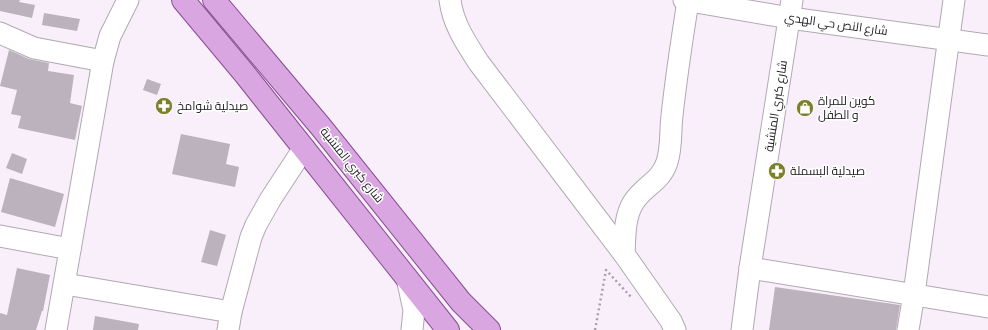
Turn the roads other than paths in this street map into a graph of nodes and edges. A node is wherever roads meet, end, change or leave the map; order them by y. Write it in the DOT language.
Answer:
graph roads {
  1 [pos="128,0"];
  2 [pos="183,0"];
  3 [pos="214,0"];
  4 [pos="450,0"];
  5 [pos="686,0"];
  6 [pos="954,0"];
  7 [pos="791,9"];
  8 [pos="0,33"];
  9 [pos="948,40"];
  10 [pos="988,45"];
  11 [pos="103,61"];
  12 [pos="304,148"];
  13 [pos="0,236"];
  14 [pos="70,249"];
  15 [pos="624,254"];
  16 [pos="750,268"];
  17 [pos="407,278"];
  18 [pos="65,284"];
  19 [pos="914,294"];
  20 [pos="988,307"];
  21 [pos="229,321"];
  22 [pos="56,330"];
  23 [pos="412,330"];
  24 [pos="448,330"];
  25 [pos="489,330"];
  26 [pos="675,330"];
  27 [pos="742,330"];
  28 [pos="908,330"];
  1 -- 11 [label="street"];
  2 -- 12 [label="main road"];
  3 -- 25 [label="main road, شارع كبري المنشية"];
  4 -- 15 [label="street"];
  5 -- 7 [label="street, شارع النص حي الهدي"];
  5 -- 15 [label="street"];
  6 -- 9 [label="street"];
  7 -- 9 [label="street, شارع النص حي الهدي"];
  7 -- 16 [label="street, شارع كبري المنشية"];
  8 -- 11 [label="street"];
  9 -- 10 [label="street, شارع النص حي الهدي"];
  9 -- 19 [label="street"];
  11 -- 14 [label="street"];
  12 -- 17 [label="main road"];
  12 -- 21 [label="street"];
  13 -- 14 [label="street"];
  14 -- 18 [label="street"];
  15 -- 26 [label="street"];
  16 -- 19 [label="street"];
  16 -- 27 [label="street, شارع كبري المنشية"];
  17 -- 23 [label="street"];
  17 -- 24 [label="main road"];
  18 -- 21 [label="street"];
  18 -- 22 [label="street"];
  19 -- 20 [label="street"];
  19 -- 28 [label="street"];
}
